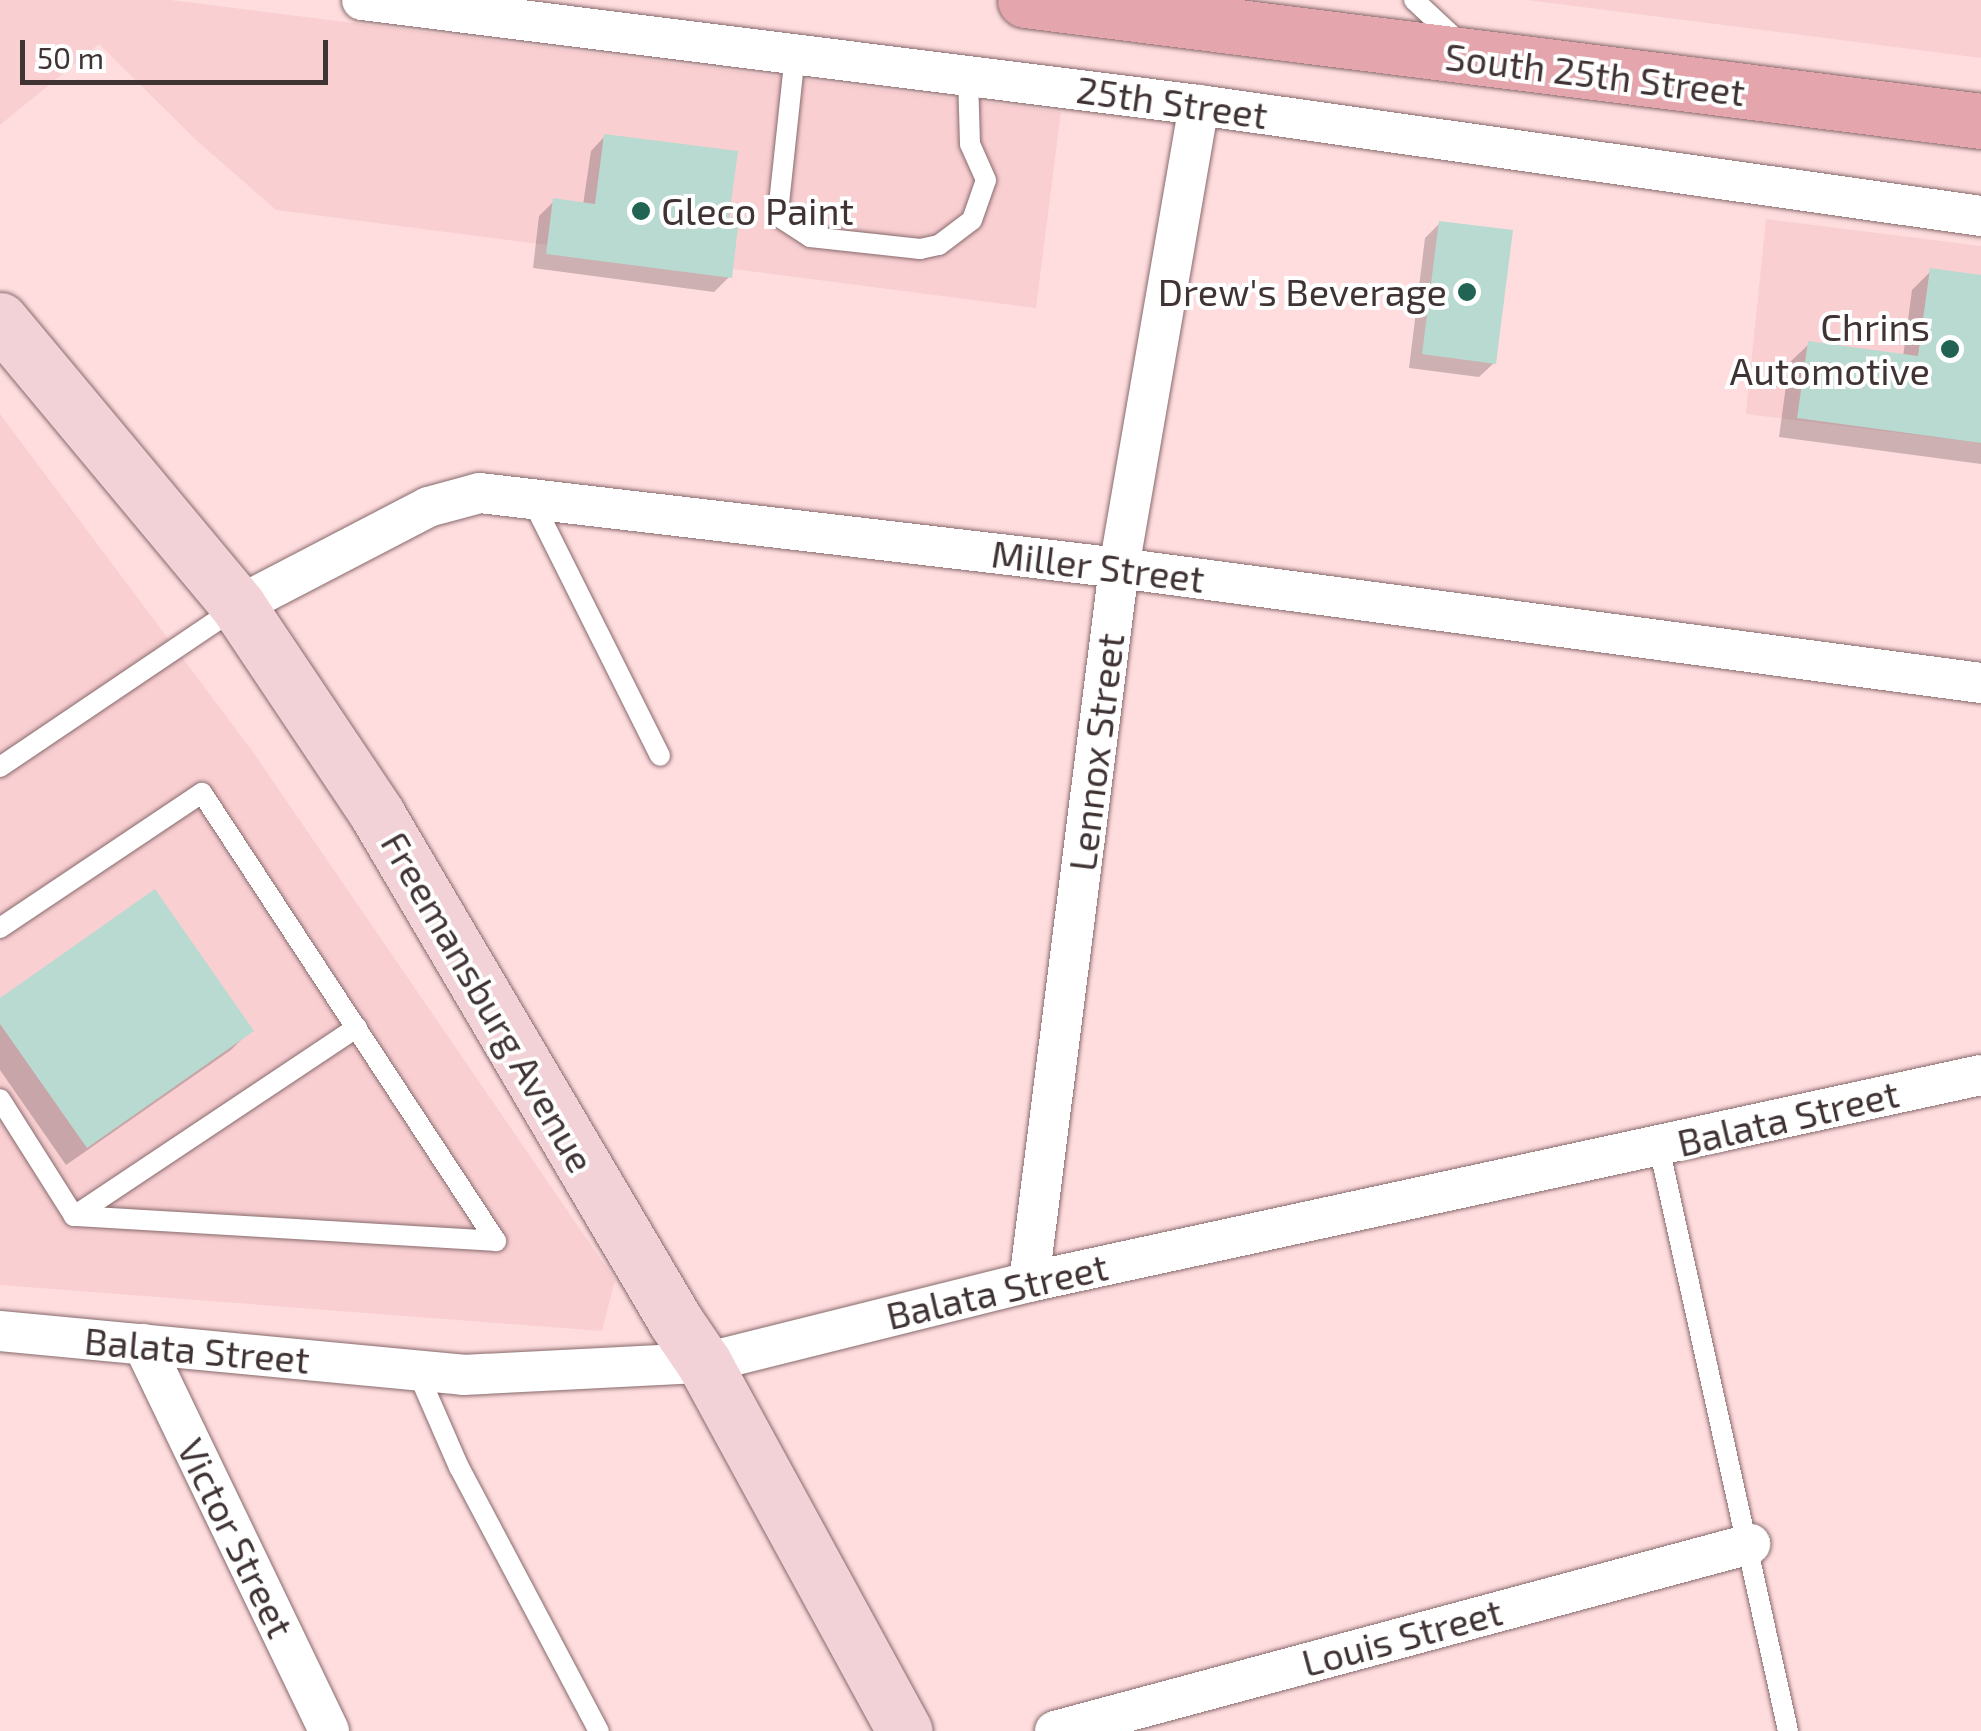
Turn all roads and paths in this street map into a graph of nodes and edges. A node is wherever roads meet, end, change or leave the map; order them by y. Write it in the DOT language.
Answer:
graph roads {
  1 [pos="362,0"];
  2 [pos="1025,0"];
  3 [pos="1414,0"];
  4 [pos="506,9"];
  5 [pos="1210,9"];
  6 [pos="795,54"];
  7 [pos="1479,60"];
  8 [pos="968,76"];
  9 [pos="1199,105"];
  10 [pos="1981,122"];
  11 [pos="1981,216"];
  12 [pos="0,320"];
  13 [pos="532,500"];
  14 [pos="1119,568"];
  15 [pos="238,606"];
  16 [pos="1981,684"];
  17 [pos="660,756"];
  18 [pos="0,767"];
  19 [pos="0,928"];
  20 [pos="357,1027"];
  21 [pos="1981,1075"];
  22 [pos="0,1100"];
  23 [pos="1659,1147"];
  24 [pos="74,1216"];
  25 [pos="1028,1282"];
  26 [pos="0,1331"];
  27 [pos="143,1344"];
  28 [pos="704,1362"];
  29 [pos="418,1371"];
  30 [pos="1750,1544"];
  31 [pos="329,1731"];
  32 [pos="599,1731"];
  33 [pos="905,1731"];
  34 [pos="1055,1731"];
  35 [pos="1788,1731"];
  1 -- 4 [label="street, 25th Street"];
  2 -- 5 [label="main road"];
  3 -- 7 [label="lane"];
  4 -- 6 [label="street, 25th Street"];
  5 -- 7 [label="main road, South 25th Street"];
  6 -- 8 [label="street, 25th Street"];
  6 -- 8 [label="lane"];
  7 -- 10 [label="main road, South 25th Street"];
  8 -- 9 [label="street, 25th Street"];
  9 -- 11 [label="street, 25th Street"];
  9 -- 14 [label="street, Lennox Street"];
  12 -- 15 [label="main road, Freemansburg Avenue"];
  13 -- 14 [label="street, Miller Street"];
  13 -- 15 [label="street, Miller Street"];
  13 -- 17 [label="lane"];
  14 -- 16 [label="street, Miller Street"];
  14 -- 25 [label="street, Lennox Street"];
  15 -- 18 [label="lane"];
  15 -- 28 [label="main road, Freemansburg Avenue"];
  19 -- 20 [label="lane"];
  20 -- 24 [label="lane"];
  20 -- 24 [label="lane"];
  21 -- 23 [label="street, Balata Street"];
  22 -- 24 [label="lane"];
  23 -- 25 [label="street, Balata Street"];
  23 -- 30 [label="lane"];
  25 -- 28 [label="street, Balata Street"];
  26 -- 27 [label="street, Balata Street"];
  27 -- 29 [label="street, Balata Street"];
  27 -- 31 [label="street, Victor Street"];
  28 -- 29 [label="street, Balata Street"];
  28 -- 33 [label="main road, Freemansburg Avenue"];
  29 -- 32 [label="lane"];
  30 -- 34 [label="street, Louis Street"];
  30 -- 35 [label="lane"];
}
